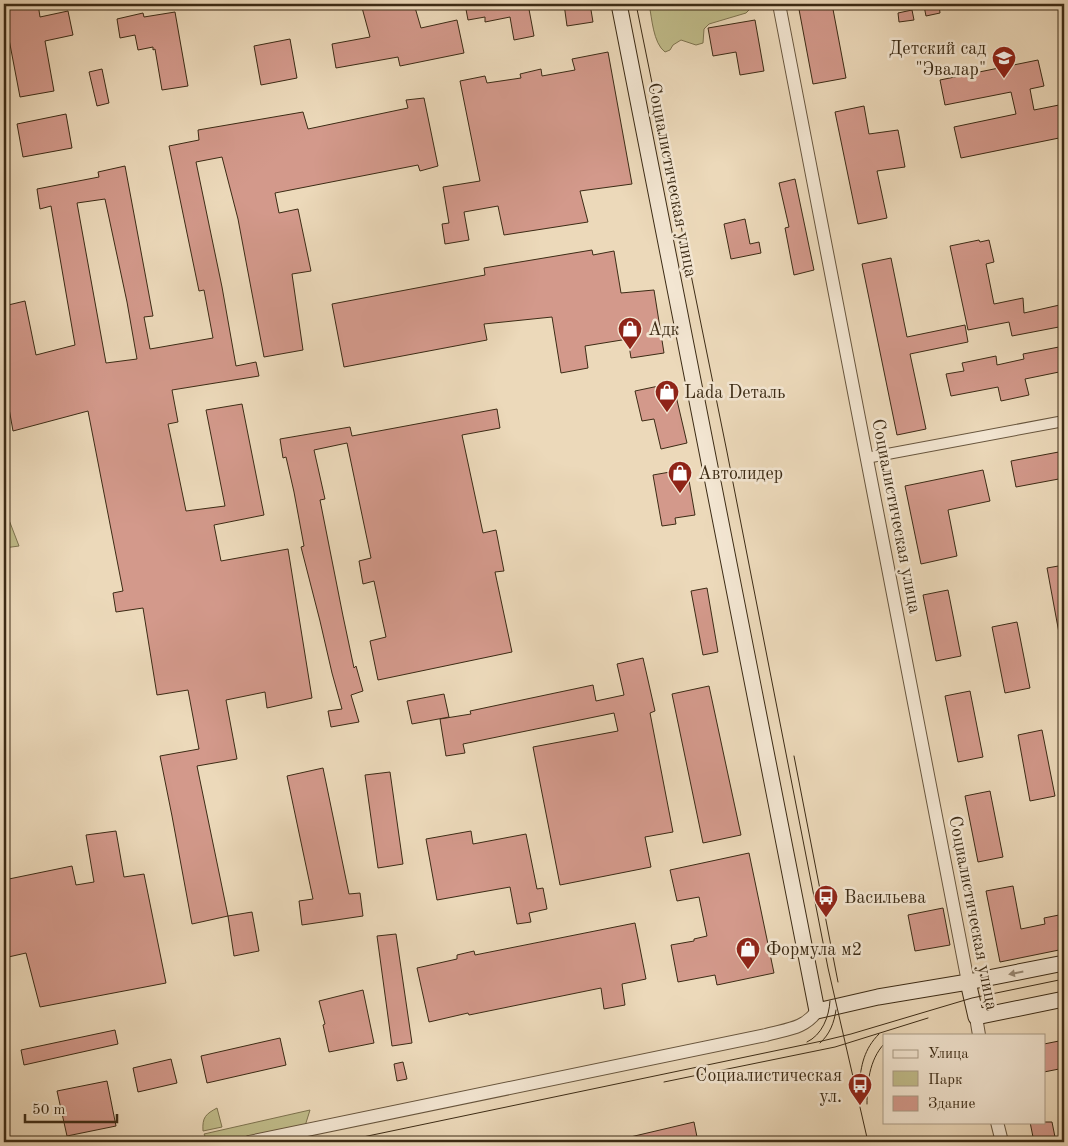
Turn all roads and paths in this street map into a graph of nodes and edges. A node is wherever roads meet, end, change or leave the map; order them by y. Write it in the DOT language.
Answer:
graph roads {
  1 [pos="619,4"];
  2 [pos="779,4"];
  3 [pos="1064,421"];
  4 [pos="866,458"];
  5 [pos="1064,963"];
  6 [pos="968,982"];
  7 [pos="1064,998"];
  8 [pos="817,1010"];
  9 [pos="976,1017"];
  10 [pos="980,1034"];
  11 [pos="998,1124"];
  12 [pos="249,1142"];
  13 [pos="1002,1142"];
  1 -- 8 [label="main road, Социалистическая улица"];
  2 -- 4 [label="street, Социалистическая улица"];
  3 -- 4 [label="street"];
  4 -- 6 [label="street, Социалистическая улица"];
  5 -- 6 [label="main road, one-way"];
  6 -- 8 [label="main road"];
  6 -- 9 [label="main road, Социалистическая улица"];
  7 -- 9 [label="main road"];
  8 -- 12 [label="street"];
  9 -- 10 [label="street, Социалистическая улица"];
  11 -- 13 [label="street"];
}
